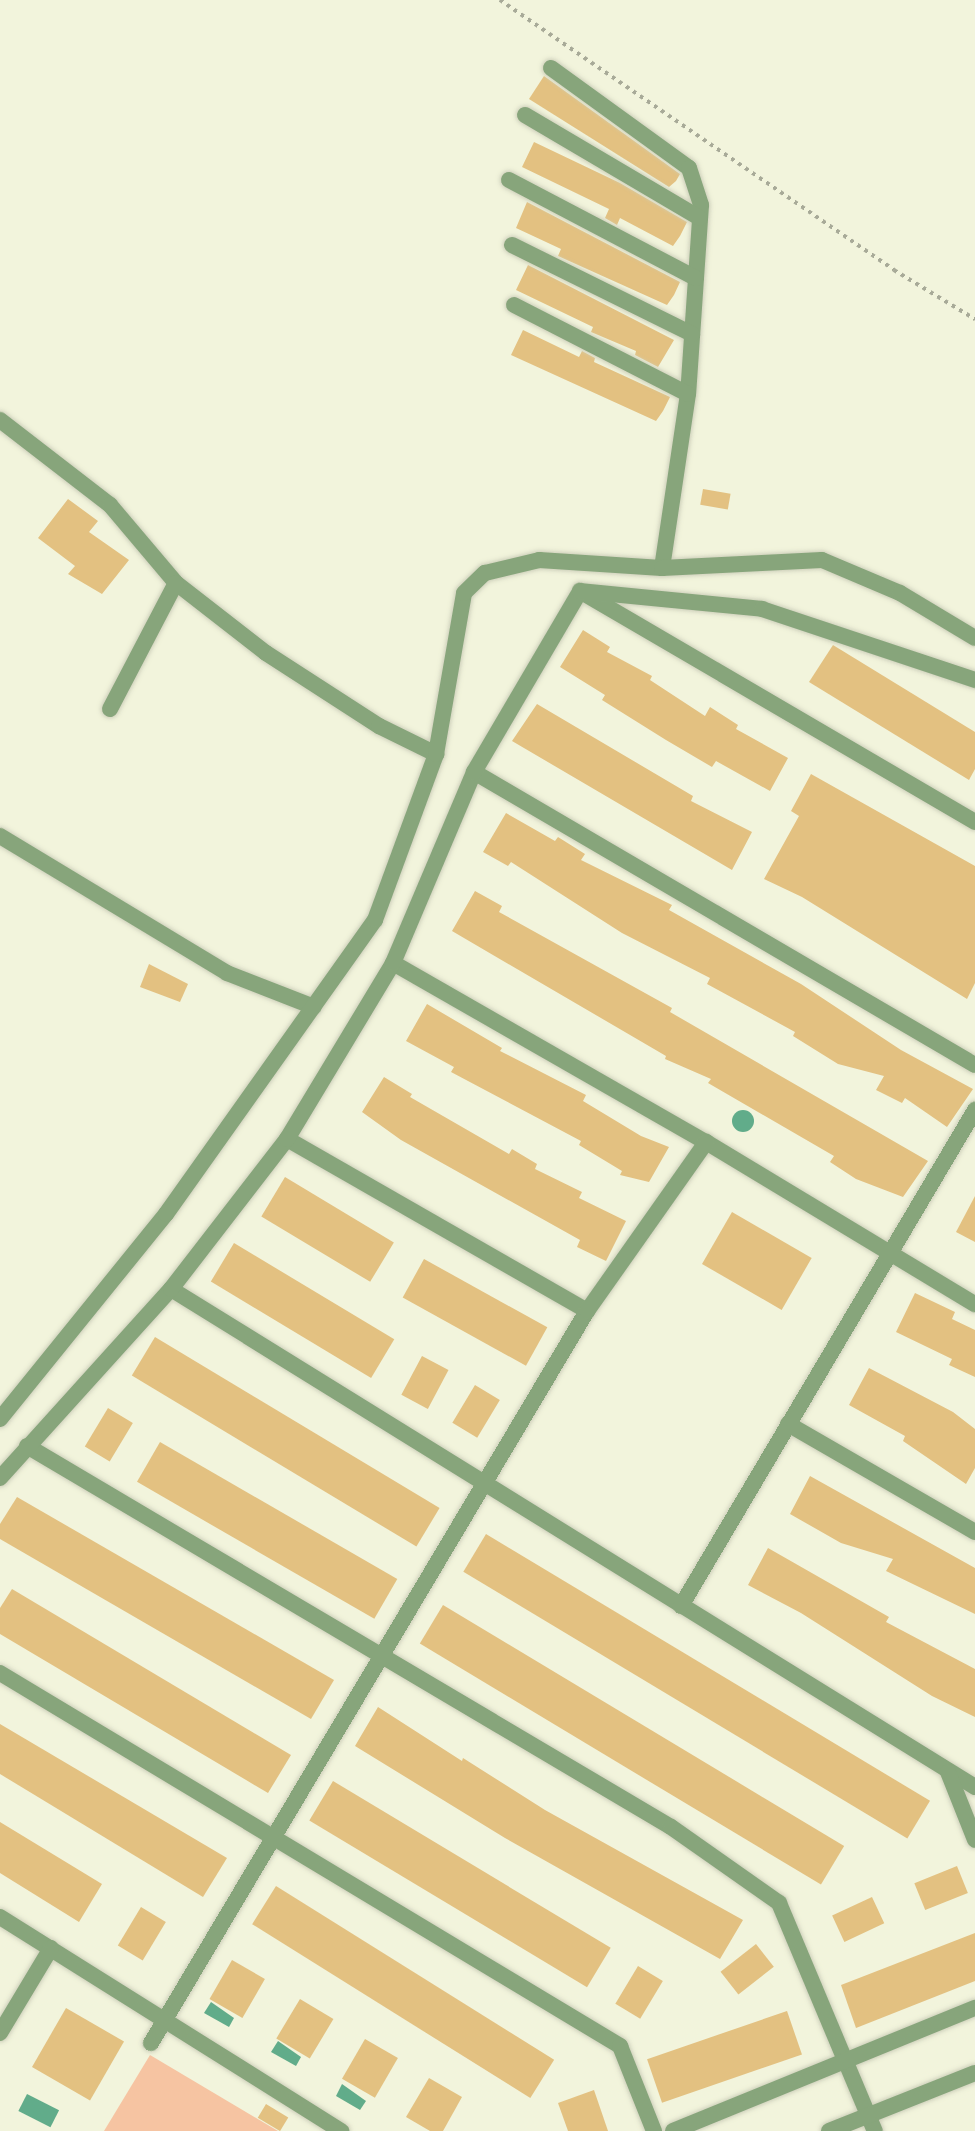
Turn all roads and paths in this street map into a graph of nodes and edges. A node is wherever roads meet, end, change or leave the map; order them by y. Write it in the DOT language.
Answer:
graph roads {
  1 [pos="500,0"];
  2 [pos="551,68"];
  3 [pos="525,115"];
  4 [pos="509,180"];
  5 [pos="701,218"];
  6 [pos="512,245"];
  7 [pos="696,278"];
  8 [pos="514,305"];
  9 [pos="975,319"];
  10 [pos="692,334"];
  11 [pos="688,394"];
  12 [pos="0,420"];
  13 [pos="662,568"];
  14 [pos="176,583"];
  15 [pos="580,591"];
  16 [pos="975,638"];
  17 [pos="975,680"];
  18 [pos="110,709"];
  19 [pos="436,754"];
  20 [pos="474,772"];
  21 [pos="975,822"];
  22 [pos="0,836"];
  23 [pos="393,963"];
  24 [pos="314,1007"];
  25 [pos="975,1065"];
  26 [pos="975,1110"];
  27 [pos="287,1139"];
  28 [pos="706,1142"];
  29 [pos="890,1254"];
  30 [pos="171,1289"];
  31 [pos="975,1304"];
  32 [pos="587,1311"];
  33 [pos="0,1419"];
  34 [pos="788,1424"];
  35 [pos="27,1446"];
  36 [pos="0,1478"];
  37 [pos="484,1484"];
  38 [pos="975,1532"];
  39 [pos="681,1606"];
  40 [pos="382,1656"];
  41 [pos="0,1673"];
  42 [pos="948,1772"];
  43 [pos="975,1787"];
  44 [pos="274,1838"];
  45 [pos="975,1840"];
  46 [pos="0,1917"];
  47 [pos="51,1948"];
  48 [pos="975,2008"];
  49 [pos="166,2019"];
  50 [pos="0,2033"];
  51 [pos="151,2043"];
  52 [pos="847,2061"];
  53 [pos="975,2073"];
  54 [pos="868,2115"];
  55 [pos="341,2131"];
  56 [pos="654,2131"];
  57 [pos="673,2131"];
  58 [pos="829,2131"];
  59 [pos="875,2131"];
  1 -- 9 [label="path"];
  2 -- 5 [label="street"];
  3 -- 5 [label="street"];
  4 -- 7 [label="street"];
  5 -- 7 [label="street"];
  6 -- 10 [label="street"];
  7 -- 10 [label="street"];
  8 -- 11 [label="street"];
  10 -- 11 [label="street"];
  11 -- 13 [label="street"];
  12 -- 14 [label="street"];
  13 -- 16 [label="street"];
  13 -- 19 [label="street"];
  14 -- 18 [label="street"];
  14 -- 19 [label="street"];
  15 -- 17 [label="street"];
  15 -- 20 [label="street"];
  15 -- 21 [label="street"];
  19 -- 24 [label="street"];
  20 -- 23 [label="street"];
  20 -- 25 [label="street"];
  22 -- 24 [label="street"];
  23 -- 27 [label="street"];
  23 -- 28 [label="street"];
  24 -- 33 [label="street"];
  26 -- 29 [label="street"];
  27 -- 30 [label="street"];
  27 -- 32 [label="street"];
  28 -- 29 [label="street"];
  28 -- 32 [label="street"];
  29 -- 31 [label="street"];
  29 -- 34 [label="street"];
  30 -- 35 [label="street"];
  30 -- 37 [label="street"];
  32 -- 37 [label="street"];
  34 -- 38 [label="street"];
  34 -- 39 [label="street"];
  35 -- 36 [label="street"];
  35 -- 40 [label="street"];
  37 -- 39 [label="street"];
  37 -- 40 [label="street"];
  39 -- 42 [label="street"];
  40 -- 44 [label="street"];
  40 -- 52 [label="street"];
  41 -- 44 [label="street"];
  42 -- 43 [label="street"];
  42 -- 45 [label="street"];
  44 -- 49 [label="street"];
  44 -- 56 [label="street"];
  46 -- 47 [label="street"];
  47 -- 49 [label="street"];
  47 -- 50 [label="street"];
  48 -- 52 [label="street"];
  49 -- 51 [label="street"];
  49 -- 55 [label="street"];
  52 -- 54 [label="street"];
  52 -- 57 [label="street"];
  53 -- 54 [label="street"];
  54 -- 58 [label="street"];
  54 -- 59 [label="street"];
}
